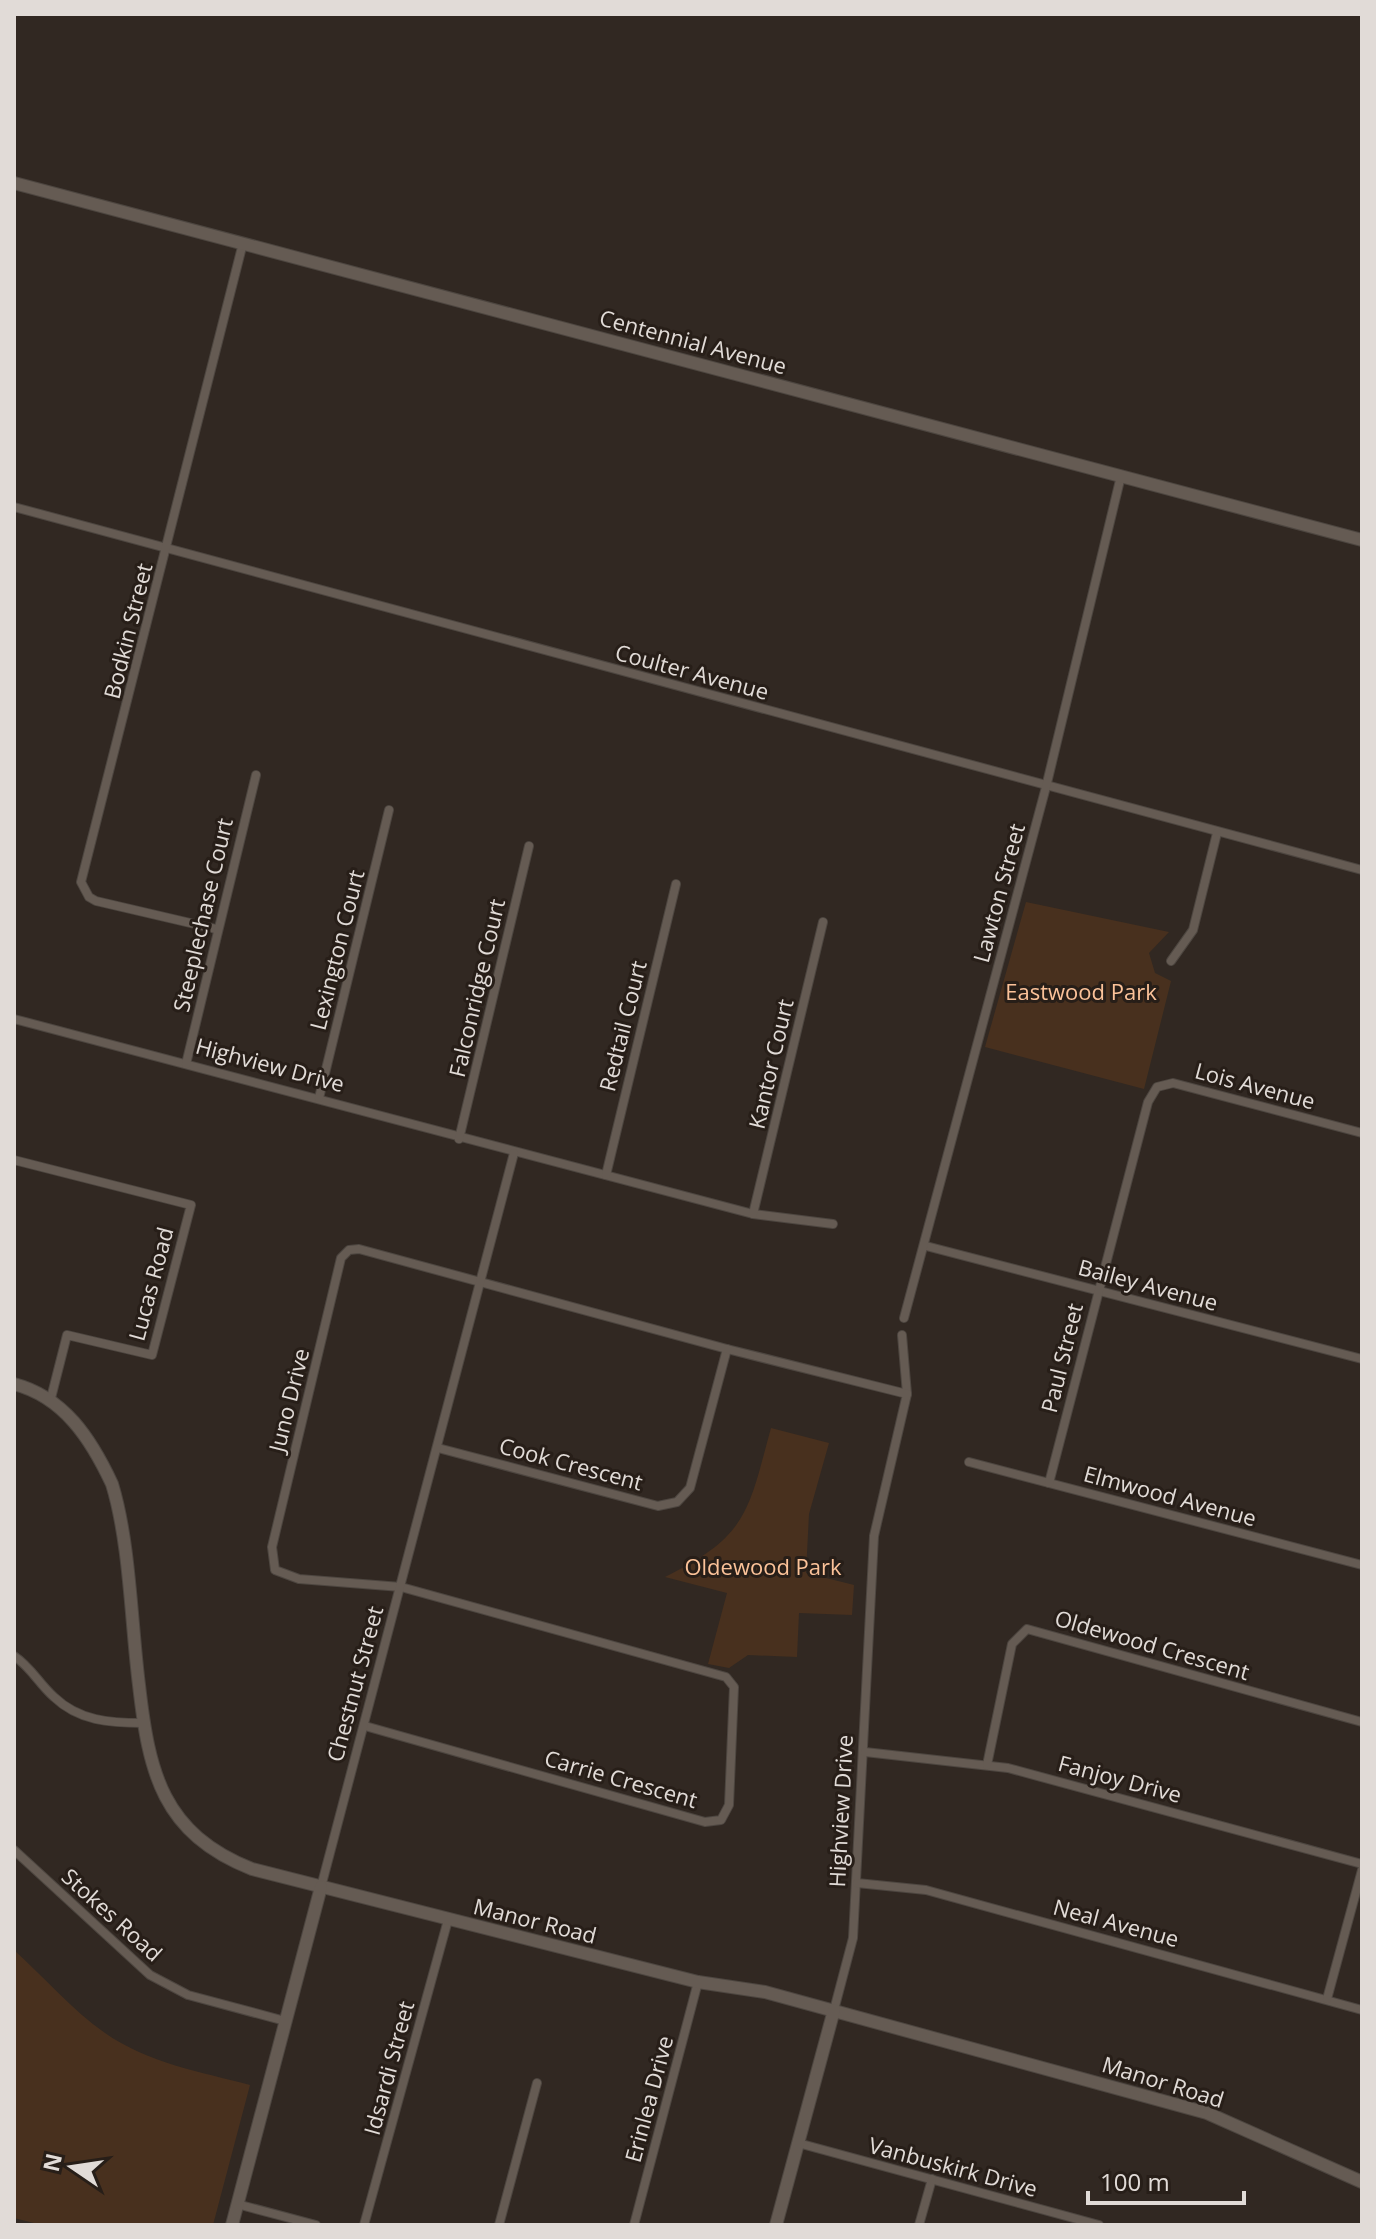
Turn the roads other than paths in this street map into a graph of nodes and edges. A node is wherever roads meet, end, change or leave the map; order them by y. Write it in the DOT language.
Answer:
graph roads {
  1 [pos="14,183"];
  2 [pos="243,243"];
  3 [pos="1121,476"];
  4 [pos="14,507"];
  5 [pos="1362,540"];
  6 [pos="167,548"];
  7 [pos="256,775"];
  8 [pos="1046,787"];
  9 [pos="389,810"];
  10 [pos="1217,833"];
  11 [pos="529,846"];
  12 [pos="1362,870"];
  13 [pos="676,884"];
  14 [pos="823,922"];
  15 [pos="216,929"];
  16 [pos="1171,961"];
  17 [pos="14,1019"];
  18 [pos="186,1064"];
  19 [pos="319,1098"];
  20 [pos="1148,1102"];
  21 [pos="1362,1133"];
  22 [pos="459,1139"];
  23 [pos="514,1153"];
  24 [pos="14,1160"];
  25 [pos="606,1175"];
  26 [pos="753,1214"];
  27 [pos="833,1224"];
  28 [pos="926,1246"];
  29 [pos="481,1283"];
  30 [pos="1098,1290"];
  31 [pos="904,1318"];
  32 [pos="902,1335"];
  33 [pos="727,1349"];
  34 [pos="1362,1359"];
  35 [pos="14,1384"];
  36 [pos="907,1394"];
  37 [pos="51,1398"];
  38 [pos="438,1448"];
  39 [pos="969,1462"];
  40 [pos="1049,1483"];
  41 [pos="1362,1565"];
  42 [pos="401,1587"];
  43 [pos="14,1656"];
  44 [pos="1362,1722"];
  45 [pos="143,1723"];
  46 [pos="365,1726"];
  47 [pos="865,1752"];
  48 [pos="987,1765"];
  49 [pos="14,1850"];
  50 [pos="1362,1867"];
  51 [pos="857,1883"];
  52 [pos="321,1887"];
  53 [pos="448,1920"];
  54 [pos="698,1982"];
  55 [pos="1327,1999"];
  56 [pos="834,2010"];
  57 [pos="1362,2010"];
  58 [pos="285,2021"];
  59 [pos="537,2083"];
  60 [pos="798,2143"];
  61 [pos="932,2179"];
  62 [pos="1362,2182"];
  63 [pos="237,2204"];
  64 [pos="232,2225"];
  65 [pos="316,2225"];
  66 [pos="364,2225"];
  67 [pos="499,2225"];
  68 [pos="634,2225"];
  69 [pos="776,2225"];
  70 [pos="919,2225"];
  71 [pos="1099,2225"];
  1 -- 2 [label="street, Centennial Avenue"];
  2 -- 3 [label="street, Centennial Avenue"];
  2 -- 6 [label="street, Bodkin Street"];
  3 -- 5 [label="street, Centennial Avenue"];
  3 -- 8 [label="street, Lawton Street"];
  4 -- 6 [label="street, Coulter Avenue"];
  6 -- 8 [label="street, Coulter Avenue"];
  6 -- 15 [label="street, Bodkin Street"];
  7 -- 15 [label="street, Steeplechase Court"];
  8 -- 10 [label="street, Coulter Avenue"];
  8 -- 28 [label="street, Lawton Street"];
  9 -- 19 [label="street, Lexington Court"];
  10 -- 12 [label="street, Coulter Avenue"];
  10 -- 16 [label="street"];
  11 -- 22 [label="street, Falconridge Court"];
  13 -- 25 [label="street, Redtail Court"];
  14 -- 26 [label="street, Kantor Court"];
  15 -- 18 [label="street, Steeplechase Court"];
  17 -- 18 [label="street, Highview Drive"];
  18 -- 19 [label="street, Highview Drive"];
  19 -- 22 [label="street, Highview Drive"];
  20 -- 21 [label="street, Lois Avenue"];
  20 -- 30 [label="street, Paul Street"];
  22 -- 23 [label="street, Highview Drive"];
  23 -- 25 [label="street"];
  23 -- 29 [label="street, Chestnut Street"];
  24 -- 37 [label="street, Lucas Road"];
  25 -- 26 [label="street"];
  26 -- 27 [label="street"];
  28 -- 30 [label="street, Bailey Avenue"];
  28 -- 31 [label="street, Lawton Street"];
  29 -- 33 [label="street"];
  29 -- 38 [label="street, Chestnut Street"];
  29 -- 42 [label="street, Juno Drive"];
  30 -- 34 [label="street, Bailey Avenue"];
  30 -- 40 [label="street, Paul Street"];
  32 -- 36 [label="street, Highview Drive"];
  33 -- 36 [label="street"];
  33 -- 38 [label="street, Cook Crescent"];
  35 -- 37 [label="street, Manor Road"];
  36 -- 47 [label="street, Highview Drive"];
  37 -- 45 [label="street, Manor Road"];
  38 -- 42 [label="street, Chestnut Street"];
  39 -- 40 [label="street, Elmwood Avenue"];
  40 -- 41 [label="street, Elmwood Avenue"];
  42 -- 46 [label="street, Chestnut Street"];
  42 -- 46 [label="street, Carrie Crescent"];
  43 -- 45 [label="street"];
  44 -- 48 [label="street, Oldewood Crescent"];
  45 -- 52 [label="street, Manor Road"];
  46 -- 52 [label="street, Chestnut Street"];
  47 -- 48 [label="street, Fanjoy Drive"];
  47 -- 51 [label="street, Highview Drive"];
  48 -- 50 [label="street, Fanjoy Drive"];
  49 -- 58 [label="street, Stokes Road"];
  50 -- 55 [label="street"];
  51 -- 55 [label="street, Neal Avenue"];
  51 -- 56 [label="street, Highview Drive"];
  52 -- 53 [label="street, Manor Road"];
  52 -- 58 [label="street, Chestnut Street"];
  53 -- 54 [label="street, Manor Road"];
  53 -- 66 [label="street, Idsardi Street"];
  54 -- 56 [label="street, Manor Road"];
  54 -- 68 [label="street, Erinlea Drive"];
  55 -- 57 [label="street, Neal Avenue"];
  56 -- 60 [label="street, Highview Drive"];
  56 -- 62 [label="street, Manor Road"];
  58 -- 63 [label="street, Chestnut Street"];
  59 -- 67 [label="street"];
  60 -- 61 [label="street, Vanbuskirk Drive"];
  60 -- 69 [label="street, Highview Drive"];
  61 -- 70 [label="street"];
  61 -- 71 [label="street, Vanbuskirk Drive"];
  63 -- 64 [label="street, Chestnut Street"];
  63 -- 65 [label="street"];
}
